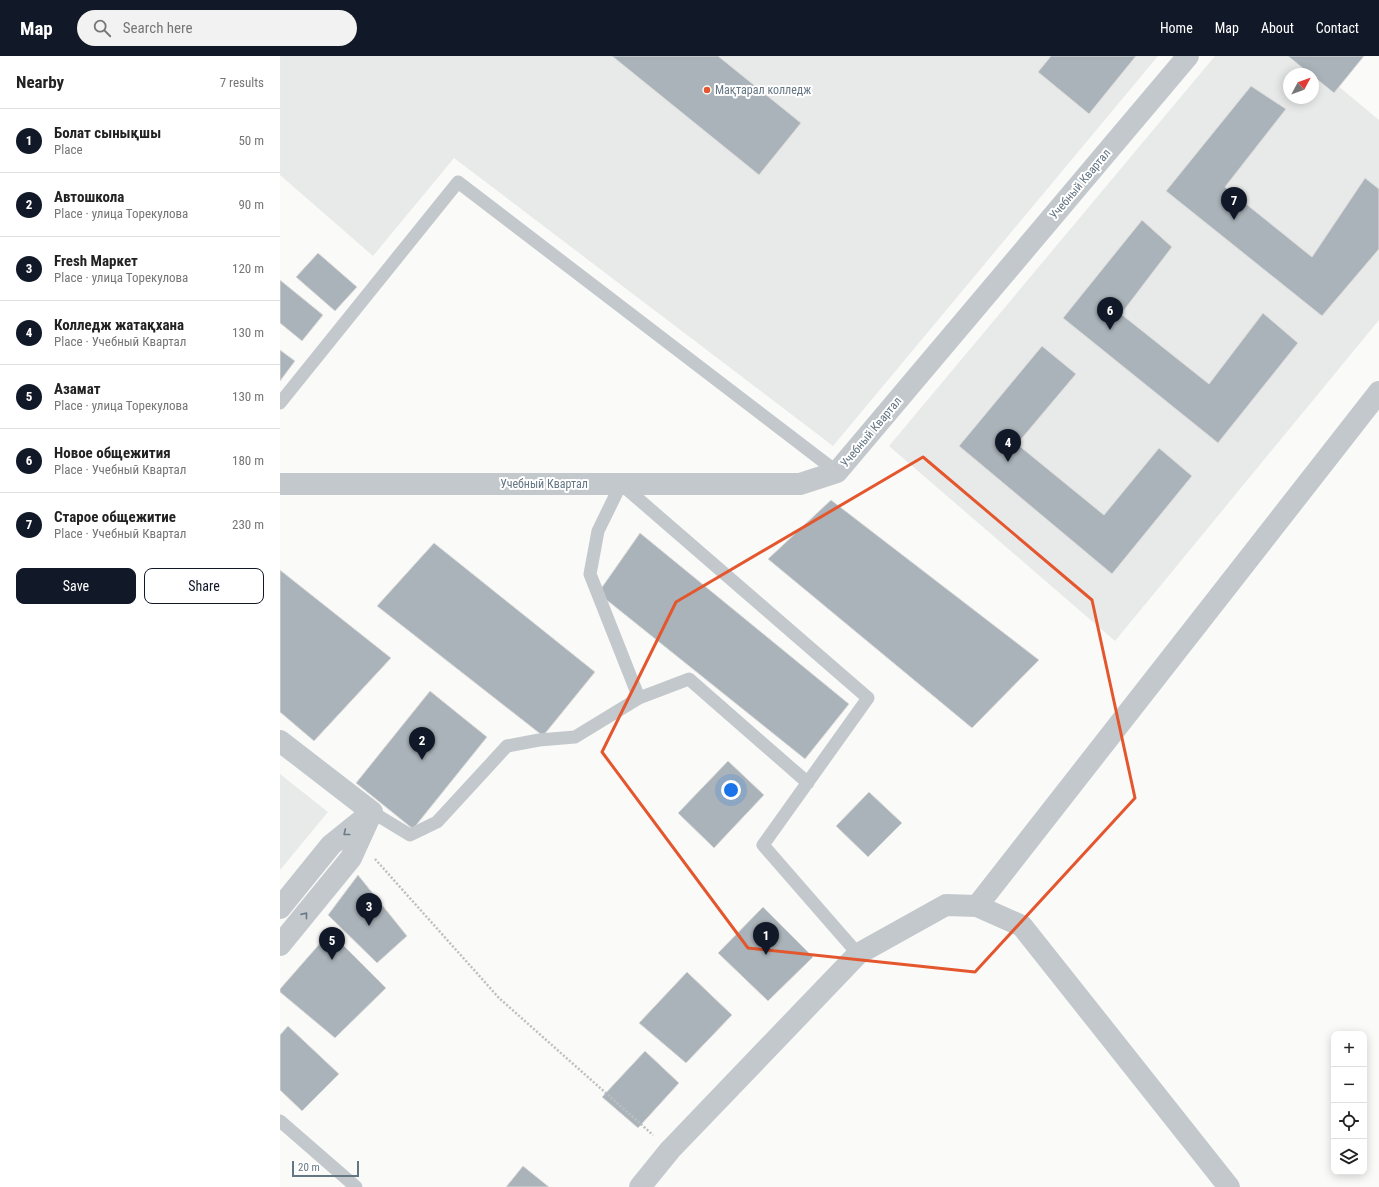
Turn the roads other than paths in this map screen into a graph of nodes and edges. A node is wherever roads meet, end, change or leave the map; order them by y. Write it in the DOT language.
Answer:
graph roads {
  1 [pos="1188,56"];
  2 [pos="1379,392"];
  3 [pos="280,403"];
  4 [pos="837,472"];
  5 [pos="280,484"];
  6 [pos="621,484"];
  7 [pos="639,698"];
  8 [pos="280,741"];
  9 [pos="808,783"];
  10 [pos="372,812"];
  11 [pos="977,906"];
  12 [pos="280,908"];
  13 [pos="280,945"];
  14 [pos="858,954"];
  15 [pos="280,1121"];
  16 [pos="356,1187"];
  17 [pos="640,1187"];
  18 [pos="1229,1187"];
  1 -- 4 [label="street, Учебный Квартал"];
  2 -- 11 [label="street"];
  3 -- 4 [label="lane"];
  4 -- 6 [label="street, Учебный Квартал"];
  5 -- 6 [label="street, Учебный Квартал"];
  6 -- 7 [label="lane"];
  6 -- 9 [label="lane"];
  7 -- 9 [label="lane"];
  7 -- 10 [label="lane"];
  8 -- 10 [label="street"];
  9 -- 14 [label="lane"];
  10 -- 12 [label="street, one-way"];
  13 -- 10 [label="street, one-way"];
  11 -- 14 [label="street"];
  11 -- 18 [label="street"];
  14 -- 17 [label="street"];
  15 -- 16 [label="lane"];
}
